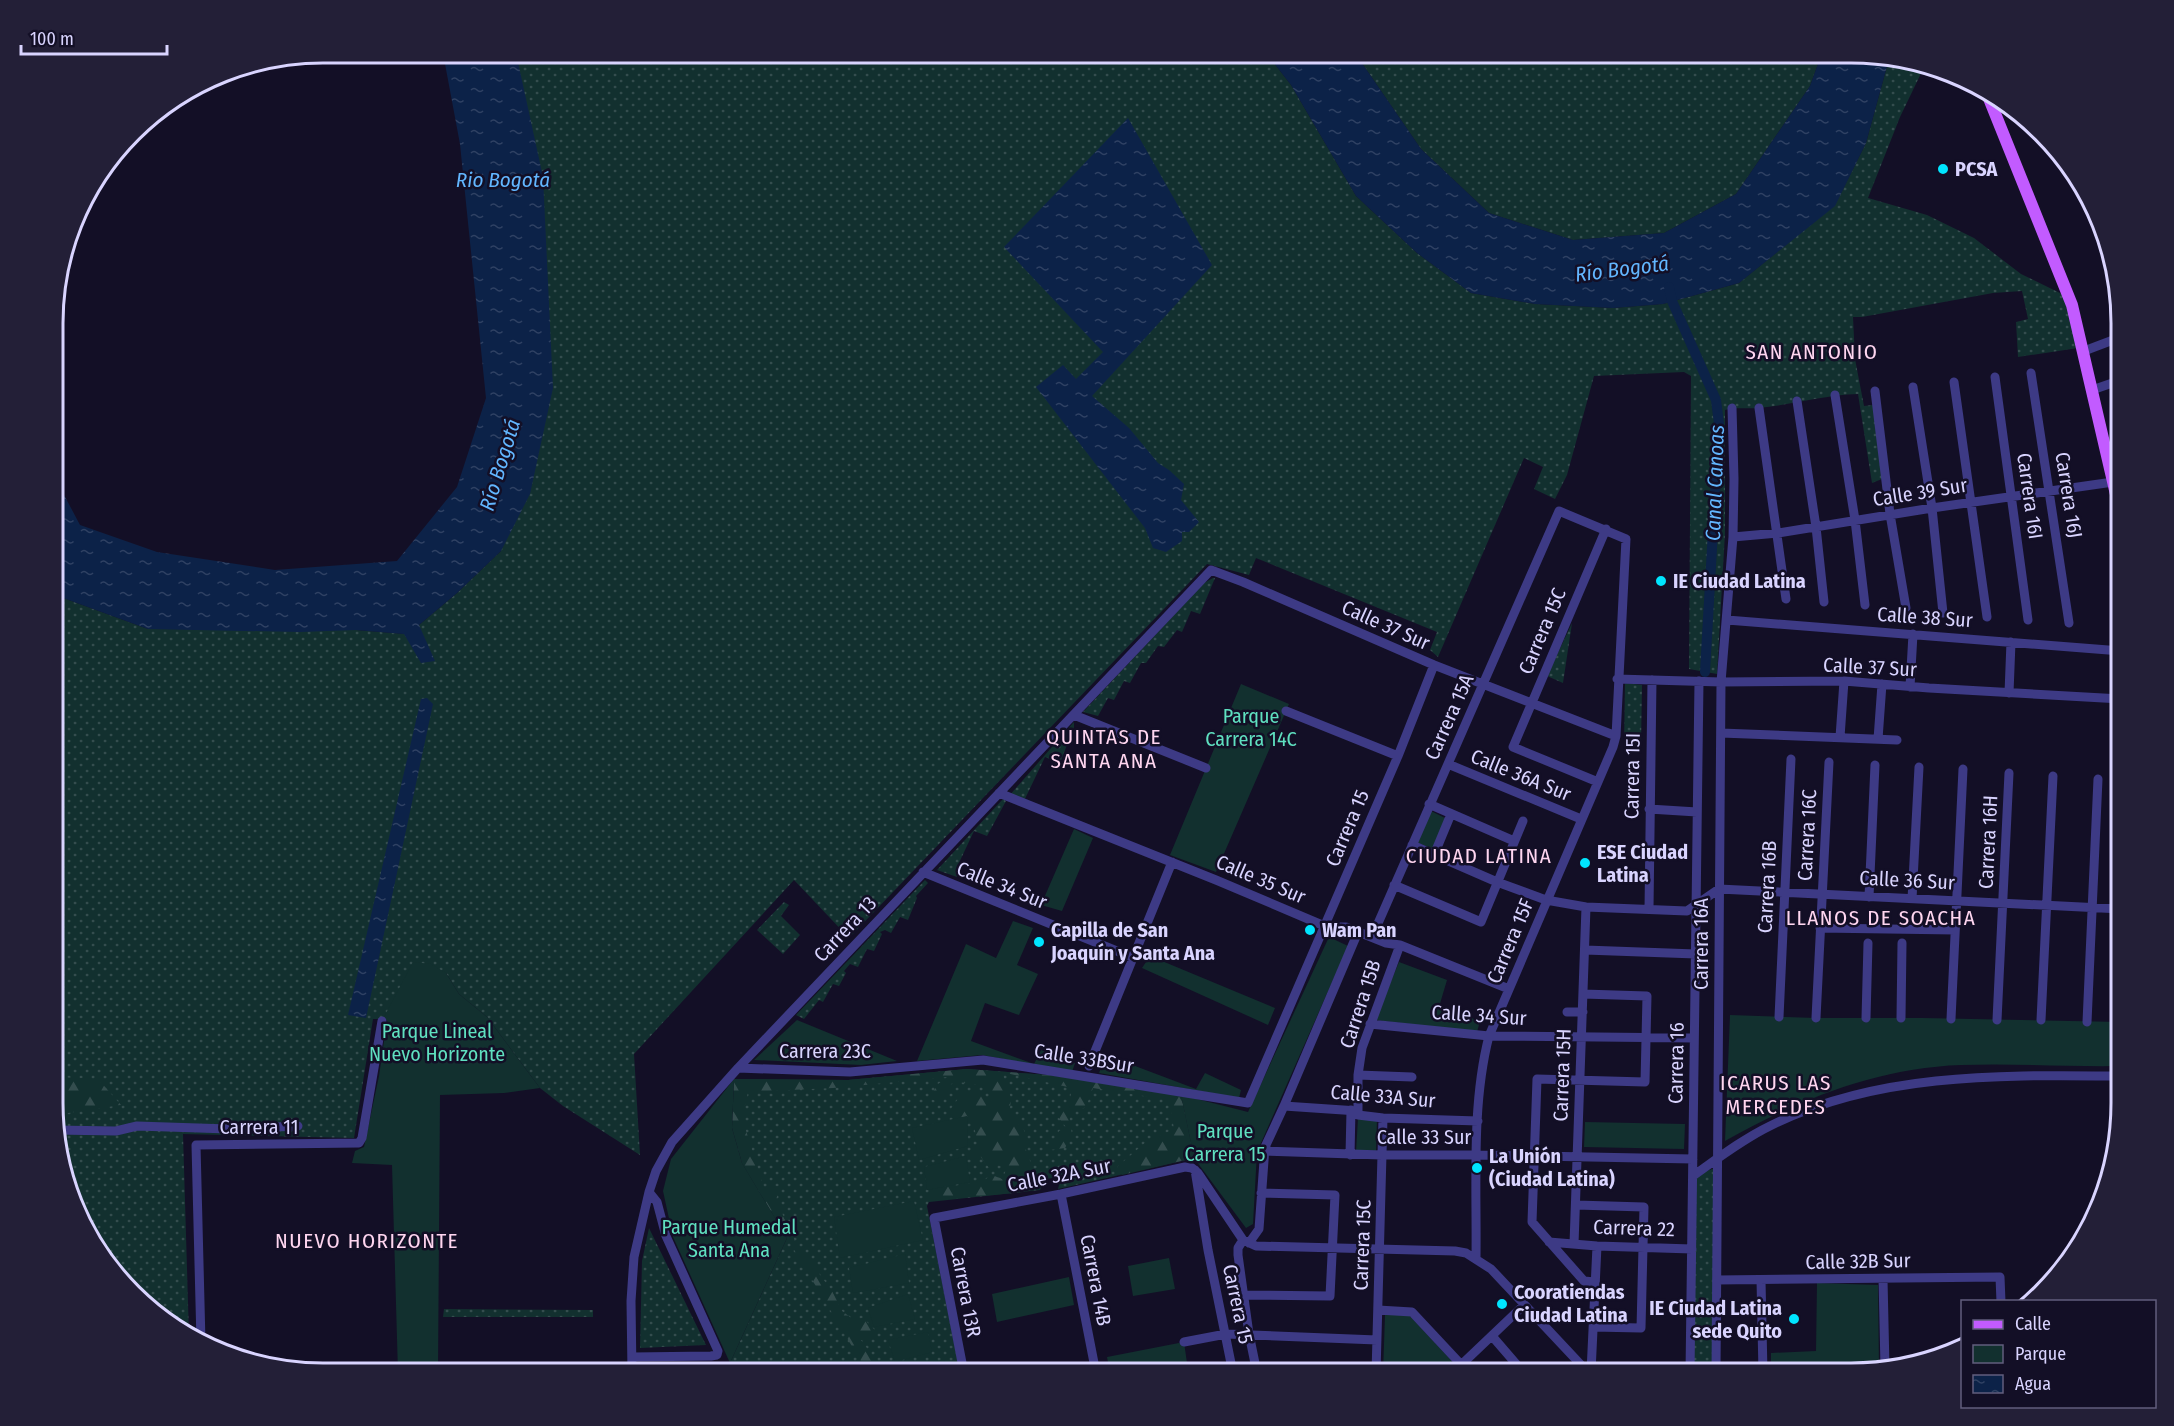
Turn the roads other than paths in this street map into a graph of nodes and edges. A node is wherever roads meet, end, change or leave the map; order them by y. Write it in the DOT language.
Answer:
graph roads {
  1 [pos="1992,105"];
  2 [pos="2111,341"];
  3 [pos="2084,351"];
  4 [pos="2031,373"];
  5 [pos="1995,377"];
  6 [pos="1954,382"];
  7 [pos="2111,383"];
  8 [pos="1913,387"];
  9 [pos="2092,390"];
  10 [pos="1875,391"];
  11 [pos="1836,395"];
  12 [pos="1797,401"];
  13 [pos="1732,408"];
  14 [pos="1759,408"];
  15 [pos="2111,452"];
  16 [pos="2106,454"];
  17 [pos="2111,470"];
  18 [pos="2111,490"];
  19 [pos="2051,491"];
  20 [pos="2012,497"];
  21 [pos="1971,502"];
  22 [pos="1932,508"];
  23 [pos="1890,514"];
  24 [pos="1855,520"];
  25 [pos="1816,526"];
  26 [pos="1606,529"];
  27 [pos="1778,533"];
  28 [pos="1733,537"];
  29 [pos="1210,570"];
  30 [pos="1786,599"];
  31 [pos="1824,602"];
  32 [pos="1865,605"];
  33 [pos="1905,608"];
  34 [pos="1942,613"];
  35 [pos="1988,617"];
  36 [pos="1727,620"];
  37 [pos="2028,620"];
  38 [pos="2069,623"];
  39 [pos="1913,634"];
  40 [pos="2011,642"];
  41 [pos="2111,650"];
  42 [pos="1434,665"];
  43 [pos="1617,679"];
  44 [pos="1652,680"];
  45 [pos="1699,681"];
  46 [pos="1844,681"];
  47 [pos="1721,682"];
  48 [pos="1882,684"];
  49 [pos="1483,685"];
  50 [pos="1910,687"];
  51 [pos="2009,693"];
  52 [pos="2111,698"];
  53 [pos="1530,704"];
  54 [pos="1286,711"];
  55 [pos="1074,715"];
  56 [pos="1721,733"];
  57 [pos="1616,736"];
  58 [pos="1840,737"];
  59 [pos="1878,739"];
  60 [pos="1897,740"];
  61 [pos="1398,756"];
  62 [pos="1791,759"];
  63 [pos="1829,762"];
  64 [pos="1448,764"];
  65 [pos="1875,765"];
  66 [pos="1919,767"];
  67 [pos="1206,768"];
  68 [pos="1963,770"];
  69 [pos="2009,773"];
  70 [pos="2052,776"];
  71 [pos="2098,778"];
  72 [pos="1598,782"];
  73 [pos="999,793"];
  74 [pos="1429,804"];
  75 [pos="1649,809"];
  76 [pos="1697,812"];
  77 [pos="1451,814"];
  78 [pos="1581,819"];
  79 [pos="1523,821"];
  80 [pos="1514,841"];
  81 [pos="1412,845"];
  82 [pos="1434,855"];
  83 [pos="1172,862"];
  84 [pos="923,872"];
  85 [pos="1497,882"];
  86 [pos="1394,885"];
  87 [pos="1719,890"];
  88 [pos="1785,892"];
  89 [pos="1822,894"];
  90 [pos="1869,897"];
  91 [pos="1912,899"];
  92 [pos="1546,900"];
  93 [pos="1957,901"];
  94 [pos="2003,903"];
  95 [pos="1696,904"];
  96 [pos="2046,905"];
  97 [pos="1586,907"];
  98 [pos="2092,907"];
  99 [pos="2111,908"];
  100 [pos="1649,909"];
  101 [pos="1323,925"];
  102 [pos="1820,928"];
  103 [pos="1955,930"];
  104 [pos="1358,932"];
  105 [pos="1372,937"];
  106 [pos="1868,943"];
  107 [pos="1902,943"];
  108 [pos="1400,945"];
  109 [pos="1585,950"];
  110 [pos="1696,954"];
  111 [pos="1134,958"];
  112 [pos="1509,989"];
  113 [pos="1583,994"];
  114 [pos="1567,1012"];
  115 [pos="1582,1012"];
  116 [pos="1779,1017"];
  117 [pos="1866,1017"];
  118 [pos="1816,1018"];
  119 [pos="1901,1018"];
  120 [pos="1951,1019"];
  121 [pos="1997,1020"];
  122 [pos="2041,1020"];
  123 [pos="382,1021"];
  124 [pos="2087,1022"];
  125 [pos="1370,1024"];
  126 [pos="1489,1036"];
  127 [pos="1582,1037"];
  128 [pos="1646,1038"];
  129 [pos="1694,1038"];
  130 [pos="913,1066"];
  131 [pos="1089,1066"];
  132 [pos="738,1068"];
  133 [pos="1358,1075"];
  134 [pos="2111,1076"];
  135 [pos="1412,1077"];
  136 [pos="1580,1080"];
  137 [pos="1248,1103"];
  138 [pos="1284,1106"];
  139 [pos="1354,1111"];
  140 [pos="1383,1118"];
  141 [pos="1478,1121"];
  142 [pos="298,1126"];
  143 [pos="65,1130"];
  144 [pos="1264,1151"];
  145 [pos="1350,1155"];
  146 [pos="1382,1155"];
  147 [pos="1478,1155"];
  148 [pos="1536,1156"];
  149 [pos="1577,1156"];
  150 [pos="1718,1158"];
  151 [pos="1693,1159"];
  152 [pos="1193,1169"];
  153 [pos="1693,1176"];
  154 [pos="649,1192"];
  155 [pos="1261,1193"];
  156 [pos="1061,1194"];
  157 [pos="1576,1205"];
  158 [pos="934,1218"];
  159 [pos="662,1220"];
  160 [pos="642,1221"];
  161 [pos="1246,1242"];
  162 [pos="1549,1242"];
  163 [pos="1574,1244"];
  164 [pos="1597,1246"];
  165 [pos="1643,1247"];
  166 [pos="1333,1248"];
  167 [pos="1380,1249"];
  168 [pos="1692,1249"];
  169 [pos="1476,1258"];
  170 [pos="1883,1278"];
  171 [pos="1717,1280"];
  172 [pos="1761,1280"];
  173 [pos="1595,1282"];
  174 [pos="1243,1295"];
  175 [pos="2001,1300"];
  176 [pos="1523,1306"];
  177 [pos="1378,1310"];
  178 [pos="1593,1327"];
  179 [pos="201,1332"];
  180 [pos="1226,1334"];
  181 [pos="1249,1334"];
  182 [pos="1492,1336"];
  183 [pos="1377,1340"];
  184 [pos="1184,1342"];
  185 [pos="632,1357"];
  186 [pos="1885,1361"];
  187 [pos="632,1363"];
  188 [pos="962,1363"];
  189 [pos="1094,1363"];
  190 [pos="1231,1363"];
  191 [pos="1255,1363"];
  192 [pos="1376,1363"];
  193 [pos="1459,1363"];
  194 [pos="1463,1363"];
  195 [pos="1515,1363"];
  196 [pos="1579,1363"];
  197 [pos="1588,1363"];
  198 [pos="1690,1363"];
  199 [pos="1716,1363"];
  200 [pos="1764,1363"];
  1 -- 3 [label="main road"];
  2 -- 3 [label="street"];
  3 -- 9 [label="main road"];
  4 -- 19 [label="street, Carrera 16J"];
  5 -- 20 [label="street, Carrera 16I"];
  6 -- 21 [label="street"];
  7 -- 9 [label="street"];
  8 -- 22 [label="street"];
  9 -- 16 [label="main road"];
  10 -- 23 [label="street"];
  11 -- 24 [label="street"];
  12 -- 25 [label="street"];
  13 -- 28 [label="street, Carrera 16A"];
  14 -- 27 [label="street"];
  15 -- 16 [label="street"];
  16 -- 17 [label="main road"];
  18 -- 19 [label="street, Calle 39 Sur"];
  19 -- 20 [label="street, Calle 39 Sur"];
  19 -- 38 [label="street, Carrera 16J"];
  20 -- 21 [label="street, Calle 39 Sur"];
  20 -- 37 [label="street, Carrera 16I"];
  21 -- 22 [label="street, Calle 39 Sur"];
  21 -- 35 [label="street"];
  22 -- 23 [label="street, Calle 39 Sur"];
  22 -- 34 [label="street"];
  23 -- 24 [label="street, Calle 39 Sur"];
  23 -- 33 [label="street"];
  24 -- 25 [label="street, Calle 39 Sur"];
  24 -- 32 [label="street"];
  25 -- 27 [label="street, Calle 39 Sur"];
  25 -- 31 [label="street"];
  26 -- 43 [label="street, Carrera 15F"];
  26 -- 49 [label="street, Carrera 15A"];
  26 -- 53 [label="street, Carrera 15C"];
  27 -- 28 [label="street, Calle 39 Sur"];
  27 -- 30 [label="street"];
  28 -- 36 [label="street, Carrera 16A"];
  29 -- 42 [label="street, Calle 37 Sur"];
  29 -- 55 [label="street, Carrera 13"];
  36 -- 39 [label="street, Calle 38 Sur"];
  36 -- 47 [label="street, Carrera 16A"];
  39 -- 40 [label="street, Calle 38 Sur"];
  39 -- 50 [label="street"];
  40 -- 41 [label="street, Calle 38 Sur"];
  40 -- 51 [label="street"];
  42 -- 49 [label="street, Calle 37 Sur"];
  42 -- 61 [label="street, Carrera 15"];
  43 -- 44 [label="street, Calle 37 Sur"];
  43 -- 57 [label="street, Carrera 15F"];
  44 -- 45 [label="street, Calle 37 Sur"];
  44 -- 75 [label="street, Carrera 15I"];
  45 -- 47 [label="street, Calle 37 Sur"];
  45 -- 76 [label="street, Carrera 16"];
  46 -- 47 [label="street, Calle 37 Sur"];
  46 -- 48 [label="street, Calle 37 Sur"];
  46 -- 58 [label="street"];
  47 -- 56 [label="street, Carrera 16A"];
  48 -- 50 [label="street, Calle 37 Sur"];
  48 -- 59 [label="street"];
  49 -- 53 [label="street, Calle 37 Sur"];
  49 -- 64 [label="street, Carrera 15A"];
  50 -- 51 [label="street, Calle 37 Sur"];
  51 -- 52 [label="street, Calle 37 Sur"];
  53 -- 57 [label="street, Calle 37 Sur"];
  53 -- 72 [label="street, Carrera 15C"];
  54 -- 61 [label="street"];
  55 -- 67 [label="street"];
  55 -- 73 [label="street, Carrera 13"];
  56 -- 58 [label="street"];
  56 -- 87 [label="street, Carrera 16A"];
  57 -- 72 [label="street, Carrera 15F"];
  58 -- 59 [label="street"];
  59 -- 60 [label="street"];
  61 -- 101 [label="street, Carrera 15"];
  62 -- 88 [label="street, Carrera 16B"];
  63 -- 89 [label="street, Carrera 16C"];
  64 -- 74 [label="street, Carrera 15A"];
  64 -- 78 [label="street, Calle 36A Sur"];
  65 -- 90 [label="street"];
  66 -- 91 [label="street"];
  68 -- 93 [label="street"];
  69 -- 94 [label="street, Carrera 16H"];
  70 -- 96 [label="street"];
  71 -- 98 [label="street"];
  72 -- 78 [label="street, Carrera 15F"];
  73 -- 83 [label="street, Calle 35 Sur"];
  73 -- 84 [label="street, Carrera 13"];
  74 -- 77 [label="street"];
  74 -- 81 [label="street, Carrera 15A"];
  75 -- 76 [label="street"];
  75 -- 100 [label="street, Carrera 15I"];
  76 -- 95 [label="street, Carrera 16"];
  77 -- 80 [label="street"];
  77 -- 82 [label="street"];
  78 -- 92 [label="street, Carrera 15F"];
  79 -- 80 [label="street"];
  80 -- 85 [label="street"];
  81 -- 82 [label="street"];
  81 -- 86 [label="street, Carrera 15A"];
  82 -- 85 [label="street"];
  83 -- 101 [label="street, Calle 35 Sur"];
  83 -- 111 [label="street"];
  84 -- 111 [label="street, Calle 34 Sur"];
  84 -- 132 [label="street, Carrera 13"];
  85 -- 86 [label="street"];
  85 -- 92 [label="street"];
  86 -- 105 [label="street, Carrera 15A"];
  87 -- 88 [label="street, Calle 36 Sur"];
  87 -- 95 [label="street"];
  87 -- 150 [label="street, Carrera 16A"];
  88 -- 89 [label="street, Calle 36 Sur"];
  88 -- 116 [label="street, Carrera 16B"];
  89 -- 90 [label="street, Calle 36 Sur"];
  89 -- 102 [label="street, Carrera 16C"];
  90 -- 91 [label="street, Calle 36 Sur"];
  91 -- 93 [label="street, Calle 36 Sur"];
  92 -- 97 [label="street"];
  92 -- 112 [label="street, Carrera 15F"];
  93 -- 94 [label="street, Calle 36 Sur"];
  93 -- 103 [label="street"];
  94 -- 96 [label="street, Calle 36 Sur"];
  94 -- 121 [label="street, Carrera 16H"];
  95 -- 100 [label="street"];
  95 -- 110 [label="street, Carrera 16"];
  96 -- 98 [label="street, Calle 36 Sur"];
  96 -- 122 [label="street"];
  97 -- 100 [label="street"];
  97 -- 109 [label="street, Carrera 15H"];
  98 -- 99 [label="street, Calle 36 Sur"];
  98 -- 124 [label="street"];
  101 -- 104 [label="street, Calle 35 Sur"];
  101 -- 137 [label="street, Carrera 15"];
  102 -- 103 [label="street"];
  102 -- 118 [label="street, Carrera 16C"];
  103 -- 120 [label="street"];
  104 -- 105 [label="street, Calle 35 Sur"];
  104 -- 138 [label="street"];
  105 -- 108 [label="street, Calle 35 Sur"];
  106 -- 117 [label="street"];
  107 -- 119 [label="street"];
  108 -- 112 [label="street, Calle 35 Sur"];
  108 -- 125 [label="street, Carrera 15B"];
  109 -- 110 [label="street"];
  109 -- 113 [label="street, Carrera 15H"];
  110 -- 129 [label="street, Carrera 16"];
  111 -- 131 [label="street"];
  112 -- 126 [label="street, Carrera 15F"];
  113 -- 115 [label="street, Carrera 15H"];
  113 -- 128 [label="street"];
  114 -- 115 [label="street"];
  115 -- 127 [label="street, Carrera 15H"];
  123 -- 179 [label="street, Carrera 11"];
  125 -- 126 [label="street, Calle 34 Sur"];
  125 -- 133 [label="street, Carrera 15B"];
  126 -- 127 [label="street, Calle 34 Sur"];
  126 -- 141 [label="street, Carrera 15F"];
  127 -- 128 [label="street, Calle 34 Sur"];
  127 -- 136 [label="street, Carrera 15H"];
  128 -- 129 [label="street, Calle 34 Sur"];
  128 -- 136 [label="street"];
  129 -- 151 [label="street, Carrera 16"];
  130 -- 132 [label="street, Carrera 23C"];
  130 -- 137 [label="street, Calle 33BSur"];
  132 -- 154 [label="street, Carrera 13"];
  133 -- 135 [label="street"];
  133 -- 139 [label="street, Carrera 15B"];
  134 -- 150 [label="street"];
  136 -- 148 [label="street"];
  136 -- 149 [label="street, Carrera 15H"];
  138 -- 139 [label="street, Calle 33A Sur"];
  138 -- 144 [label="street"];
  139 -- 140 [label="street, Calle 33A Sur"];
  139 -- 145 [label="street, Carrera 15B"];
  140 -- 141 [label="street, Calle 33A Sur"];
  140 -- 146 [label="street, Carrera 15C"];
  141 -- 147 [label="street, Carrera 15F"];
  142 -- 143 [label="street"];
  144 -- 145 [label="street, Calle 33 Sur"];
  144 -- 155 [label="street"];
  145 -- 146 [label="street, Calle 33 Sur"];
  146 -- 147 [label="street, Calle 33 Sur"];
  146 -- 167 [label="street, Carrera 15C"];
  147 -- 148 [label="street, Calle 33 Sur"];
  147 -- 169 [label="street, Carrera 15F"];
  148 -- 149 [label="street, Calle 33 Sur"];
  148 -- 162 [label="street"];
  149 -- 151 [label="street, Calle 33 Sur"];
  149 -- 157 [label="street, Carrera 15H"];
  150 -- 153 [label="street"];
  150 -- 171 [label="street, Carrera 16A"];
  151 -- 153 [label="street, Carrera 16"];
  152 -- 156 [label="street, Calle 32A Sur"];
  152 -- 161 [label="street"];
  152 -- 180 [label="street, Carrera 15"];
  153 -- 168 [label="street, Carrera 16"];
  154 -- 159 [label="street"];
  154 -- 160 [label="street, Carrera 13"];
  155 -- 161 [label="street"];
  155 -- 166 [label="street"];
  156 -- 158 [label="street, Calle 32A Sur"];
  156 -- 189 [label="street, Carrera 14B"];
  157 -- 163 [label="street, Carrera 15H"];
  157 -- 165 [label="street"];
  158 -- 188 [label="street, Carrera 13R"];
  159 -- 160 [label="street"];
  159 -- 185 [label="street"];
  160 -- 185 [label="street, Carrera 13"];
  161 -- 166 [label="street"];
  161 -- 174 [label="street"];
  162 -- 163 [label="street, Carrera 22"];
  162 -- 173 [label="street"];
  163 -- 164 [label="street, Carrera 22"];
  164 -- 165 [label="street, Carrera 22"];
  164 -- 173 [label="street"];
  165 -- 168 [label="street, Carrera 22"];
  165 -- 178 [label="street"];
  166 -- 167 [label="street"];
  166 -- 174 [label="street"];
  167 -- 169 [label="street"];
  167 -- 177 [label="street, Carrera 15C"];
  168 -- 198 [label="street, Carrera 16"];
  169 -- 176 [label="street"];
  170 -- 172 [label="street, Calle 32B Sur"];
  170 -- 175 [label="street, Calle 32B Sur"];
  170 -- 186 [label="street"];
  171 -- 172 [label="street, Calle 32B Sur"];
  171 -- 199 [label="street, Carrera 16A"];
  172 -- 200 [label="street"];
  173 -- 178 [label="street"];
  174 -- 181 [label="street"];
  176 -- 182 [label="street"];
  176 -- 196 [label="street"];
  177 -- 183 [label="street, Carrera 15C"];
  177 -- 193 [label="street"];
  178 -- 197 [label="street"];
  180 -- 181 [label="street"];
  180 -- 184 [label="street"];
  180 -- 190 [label="street, Carrera 15"];
  181 -- 183 [label="street"];
  181 -- 191 [label="street"];
  182 -- 194 [label="street"];
  182 -- 195 [label="street"];
  183 -- 192 [label="street, Carrera 15C"];
  185 -- 187 [label="street, Carrera 13"];
}
